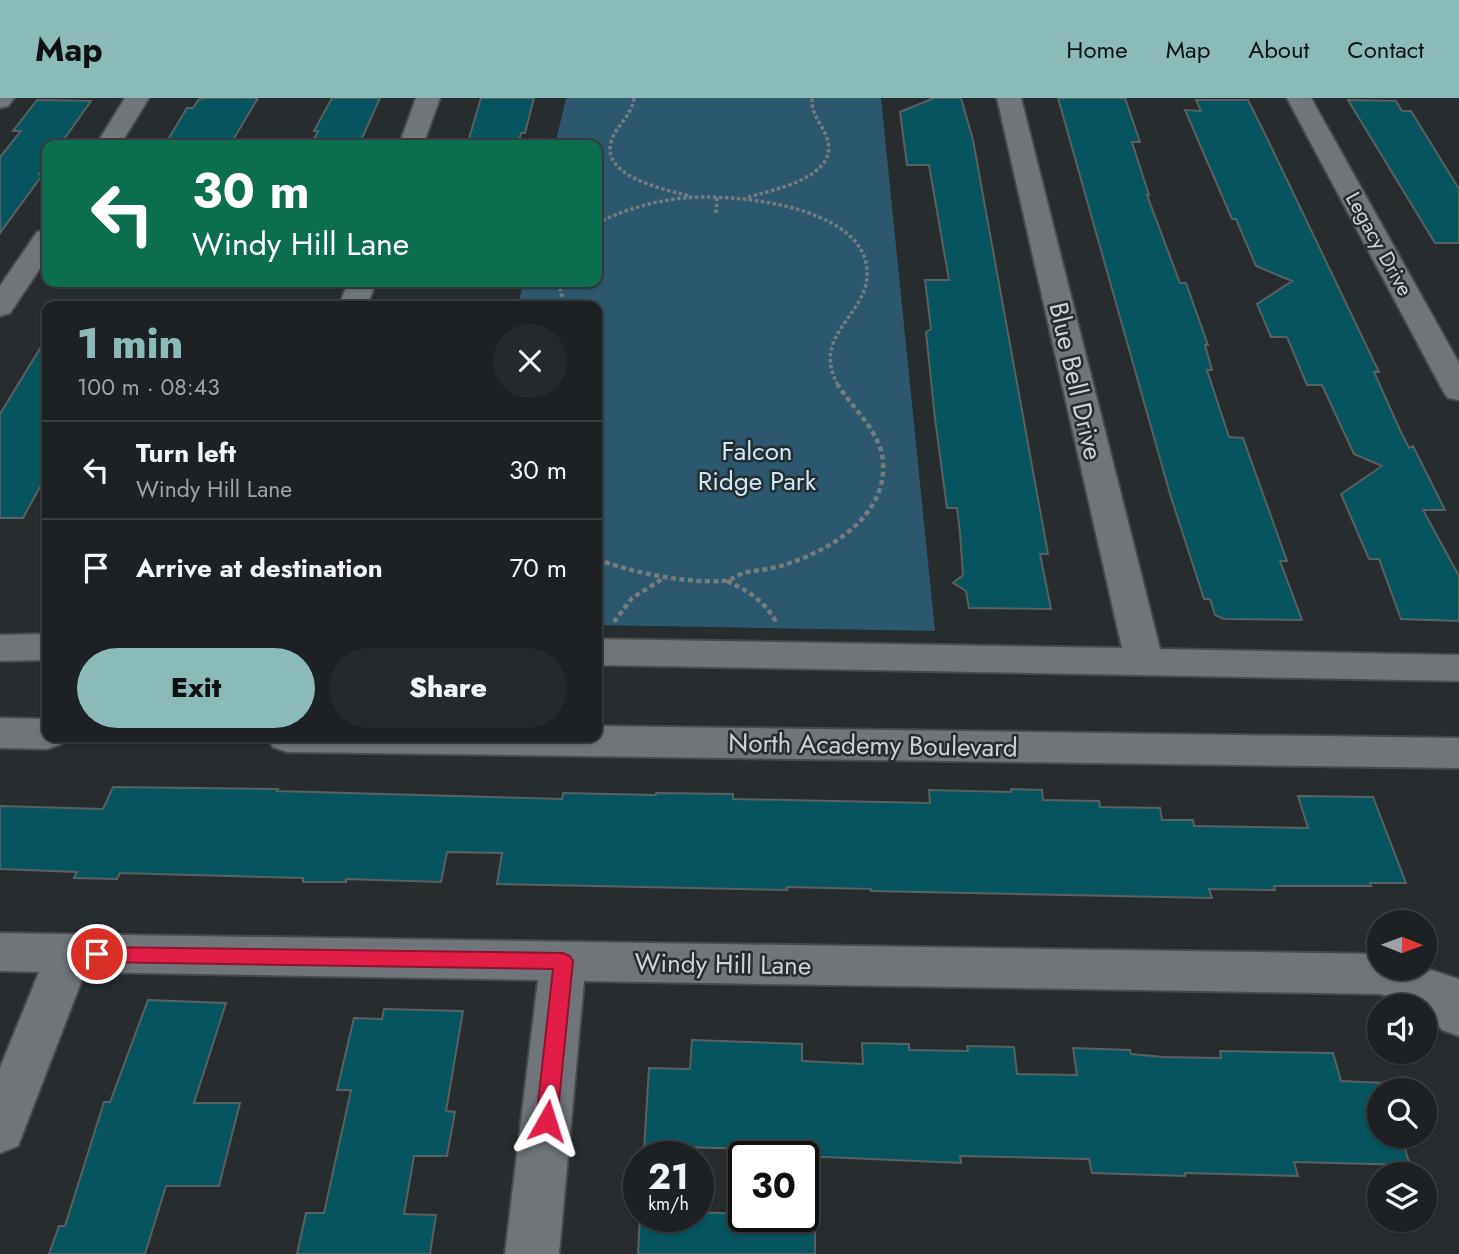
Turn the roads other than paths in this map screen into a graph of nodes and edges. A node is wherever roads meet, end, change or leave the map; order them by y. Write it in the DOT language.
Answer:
graph roads {
  1 [pos="137,98"];
  2 [pos="428,98"];
  3 [pos="1009,98"];
  4 [pos="1299,98"];
  5 [pos="111,140"];
  6 [pos="413,140"];
  7 [pos="42,245"];
  8 [pos="0,307"];
  9 [pos="1459,391"];
  10 [pos="604,640"];
  11 [pos="0,648"];
  12 [pos="42,648"];
  13 [pos="1144,663"];
  14 [pos="1459,668"];
  15 [pos="0,733"];
  16 [pos="42,734"];
  17 [pos="602,741"];
  18 [pos="1459,753"];
  19 [pos="0,952"];
  20 [pos="69,954"];
  21 [pos="563,961"];
  22 [pos="1451,1005"];
  23 [pos="0,1130"];
  24 [pos="532,1254"];
  1 -- 5 [label="street"];
  2 -- 6 [label="street"];
  3 -- 13 [label="street, Blue Bell Drive"];
  4 -- 9 [label="street, Legacy Drive"];
  7 -- 8 [label="street"];
  10 -- 13 [label="street"];
  11 -- 12 [label="street"];
  13 -- 14 [label="street"];
  15 -- 16 [label="street"];
  17 -- 18 [label="street, North Academy Boulevard"];
  19 -- 20 [label="street, Windy Hill Lane"];
  20 -- 21 [label="street, Windy Hill Lane"];
  20 -- 23 [label="street"];
  21 -- 22 [label="street, Windy Hill Lane"];
  21 -- 24 [label="street"];
}
